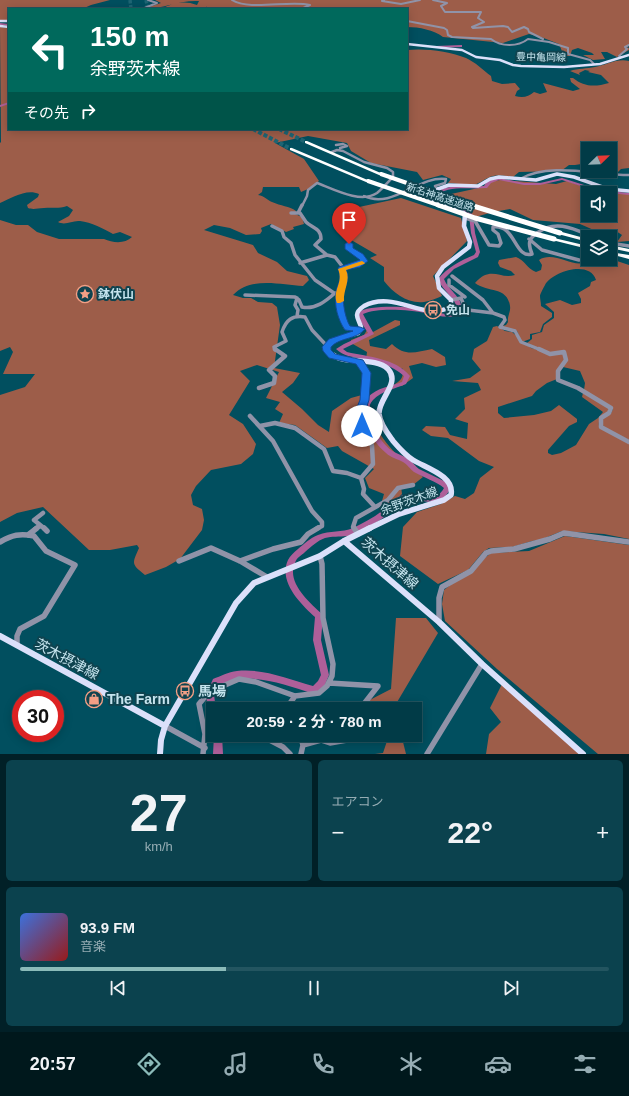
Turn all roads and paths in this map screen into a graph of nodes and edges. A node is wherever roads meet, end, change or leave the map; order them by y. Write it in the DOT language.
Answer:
graph roads {
  1 [pos="148,0"];
  2 [pos="232,0"];
  3 [pos="384,0"];
  4 [pos="420,0"];
  5 [pos="433,0"];
  6 [pos="144,8"];
  7 [pos="303,8"];
  8 [pos="408,21"];
  9 [pos="408,44"];
  10 [pos="556,44"];
  11 [pos="629,45"];
  12 [pos="629,55"];
  13 [pos="620,57"];
  14 [pos="585,59"];
  15 [pos="594,64"];
  16 [pos="582,65"];
  17 [pos="306,142"];
  18 [pos="336,145"];
  19 [pos="291,149"];
  20 [pos="629,176"];
  21 [pos="520,180"];
  22 [pos="438,189"];
  23 [pos="629,191"];
  24 [pos="364,196"];
  25 [pos="291,213"];
  26 [pos="298,213"];
  27 [pos="466,218"];
  28 [pos="272,226"];
  29 [pos="581,232"];
  30 [pos="530,238"];
  31 [pos="581,239"];
  32 [pos="349,244"];
  33 [pos="581,246"];
  34 [pos="617,246"];
  35 [pos="617,248"];
  36 [pos="628,250"];
  37 [pos="617,254"];
  38 [pos="326,255"];
  39 [pos="629,257"];
  40 [pos="578,260"];
  41 [pos="300,263"];
  42 [pos="342,269"];
  43 [pos="452,276"];
  44 [pos="449,280"];
  45 [pos="452,287"];
  46 [pos="442,291"];
  47 [pos="338,293"];
  48 [pos="245,295"];
  49 [pos="464,297"];
  50 [pos="297,298"];
  51 [pos="451,300"];
  52 [pos="494,313"];
  53 [pos="297,316"];
  54 [pos="360,329"];
  55 [pos="327,346"];
  56 [pos="360,362"];
  57 [pos="260,388"];
  58 [pos="250,416"];
  59 [pos="277,421"];
  60 [pos="283,425"];
  61 [pos="260,426"];
  62 [pos="629,442"];
  63 [pos="361,478"];
  64 [pos="414,485"];
  65 [pos="375,507"];
  66 [pos="43,513"];
  67 [pos="40,526"];
  68 [pos="47,530"];
  69 [pos="358,534"];
  70 [pos="28,535"];
  71 [pos="344,541"];
  72 [pos="0,542"];
  73 [pos="629,542"];
  74 [pos="320,556"];
  75 [pos="179,561"];
  76 [pos="240,561"];
  77 [pos="267,577"];
  78 [pos="439,622"];
  79 [pos="0,636"];
  80 [pos="17,645"];
  81 [pos="482,664"];
  82 [pos="329,683"];
  83 [pos="295,696"];
  84 [pos="291,702"];
  85 [pos="365,702"];
  86 [pos="165,726"];
  87 [pos="272,742"];
  88 [pos="302,742"];
  89 [pos="315,742"];
  90 [pos="303,746"];
  91 [pos="204,751"];
  92 [pos="160,754"];
  93 [pos="290,754"];
  94 [pos="300,754"];
  95 [pos="427,754"];
  96 [pos="583,754"];
  1 -- 6 [label="street"];
  2 -- 7 [label="street"];
  3 -- 4 [label="street"];
  5 -- 10 [label="street"];
  8 -- 10 [label="street"];
  9 -- 16 [label="main road, 豊中亀岡線"];
  10 -- 14 [label="street"];
  11 -- 13 [label="street"];
  12 -- 13 [label="main road, 豊中亀岡線"];
  13 -- 15 [label="main road, 豊中亀岡線"];
  14 -- 15 [label="street"];
  14 -- 16 [label="street"];
  15 -- 16 [label="main road, 豊中亀岡線"];
  17 -- 31 [label="highway, 新名神高速道路, bridge"];
  18 -- 24 [label="street"];
  19 -- 33 [label="highway, 新名神高速道路, bridge"];
  20 -- 21 [label="street"];
  21 -- 22 [label="main road"];
  21 -- 23 [label="main road"];
  22 -- 24 [label="street"];
  22 -- 27 [label="main road"];
  24 -- 26 [label="street"];
  25 -- 26 [label="street"];
  26 -- 38 [label="street"];
  27 -- 30 [label="street, bridge"];
  27 -- 46 [label="main road"];
  28 -- 41 [label="street"];
  29 -- 30 [label="street"];
  30 -- 40 [label="street"];
  32 -- 42 [label="street"];
  34 -- 36 [label="street"];
  35 -- 36 [label="highway"];
  37 -- 39 [label="highway"];
  38 -- 41 [label="street"];
  38 -- 42 [label="street"];
  41 -- 47 [label="street"];
  42 -- 47 [label="street"];
  43 -- 52 [label="street"];
  44 -- 45 [label="street"];
  45 -- 46 [label="street"];
  45 -- 49 [label="street"];
  46 -- 51 [label="main road"];
  47 -- 50 [label="street"];
  47 -- 54 [label="street"];
  48 -- 50 [label="street"];
  49 -- 51 [label="street"];
  49 -- 52 [label="street"];
  50 -- 53 [label="street"];
  51 -- 54 [label="main road"];
  52 -- 62 [label="street"];
  53 -- 55 [label="street"];
  53 -- 57 [label="street"];
  54 -- 55 [label="main road"];
  55 -- 56 [label="main road, 余野茨木線"];
  56 -- 63 [label="street"];
  56 -- 69 [label="main road, 余野茨木線"];
  58 -- 61 [label="street"];
  59 -- 60 [label="street"];
  60 -- 61 [label="street"];
  60 -- 63 [label="street"];
  61 -- 76 [label="street"];
  63 -- 65 [label="street"];
  64 -- 65 [label="street"];
  65 -- 69 [label="street"];
  66 -- 67 [label="street"];
  67 -- 68 [label="street"];
  67 -- 70 [label="street"];
  69 -- 71 [label="main road, 余野茨木線"];
  70 -- 72 [label="street"];
  70 -- 80 [label="street"];
  71 -- 74 [label="main road, 茨木摂津線"];
  71 -- 78 [label="main road, 茨木摂津線"];
  73 -- 78 [label="street"];
  74 -- 77 [label="main road, 茨木摂津線"];
  74 -- 82 [label="street"];
  75 -- 76 [label="street"];
  76 -- 77 [label="street"];
  77 -- 86 [label="main road, 茨木摂津線"];
  78 -- 81 [label="main road, 茨木摂津線"];
  79 -- 80 [label="main road, 茨木摂津線"];
  80 -- 86 [label="main road, 茨木摂津線"];
  81 -- 95 [label="street"];
  81 -- 96 [label="main road, 茨木摂津線"];
  82 -- 83 [label="street"];
  82 -- 85 [label="street"];
  83 -- 84 [label="street"];
  83 -- 91 [label="street"];
  86 -- 91 [label="street"];
  86 -- 92 [label="main road, 茨木摂津線"];
  87 -- 93 [label="street"];
  88 -- 90 [label="street"];
  89 -- 90 [label="street"];
  90 -- 94 [label="street"];
}
